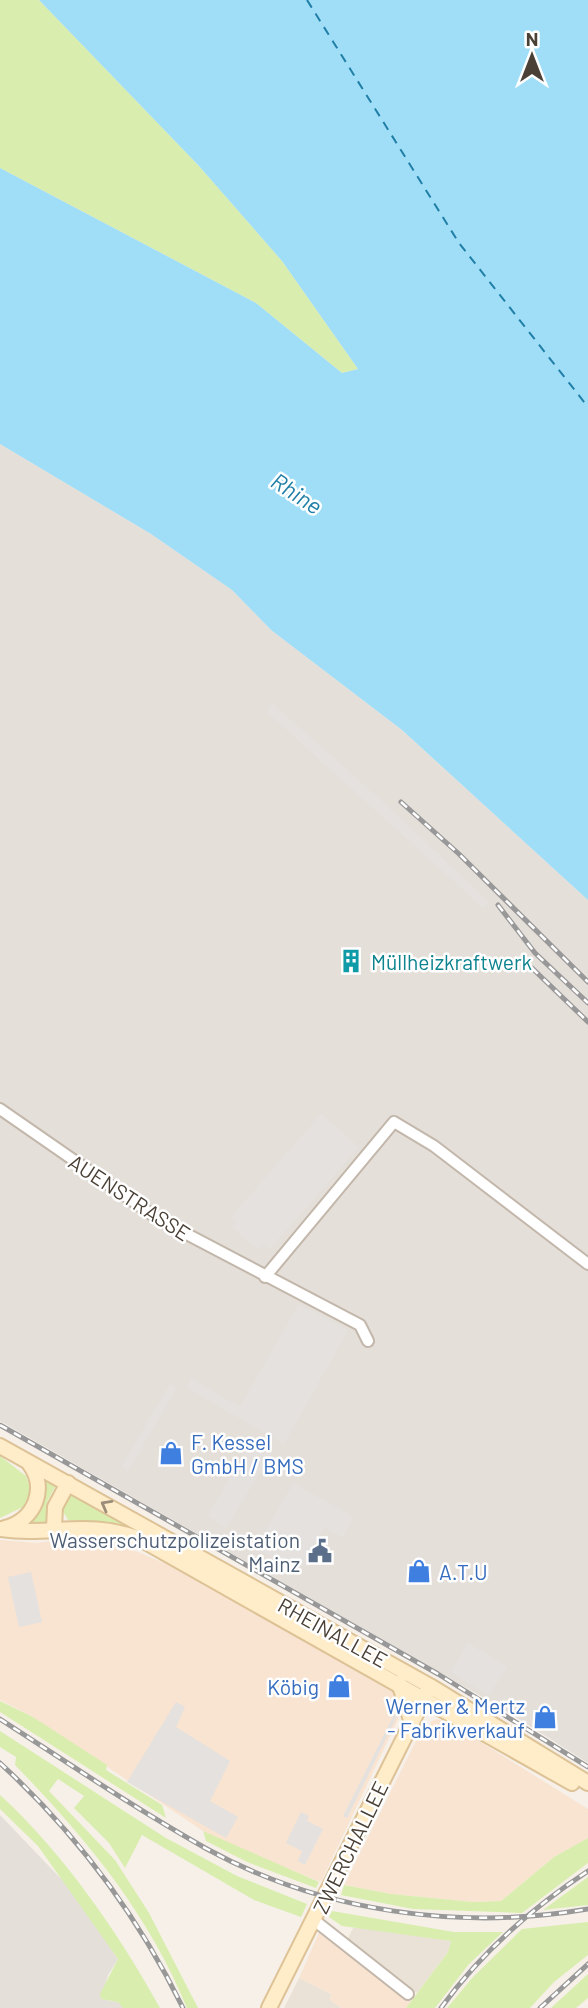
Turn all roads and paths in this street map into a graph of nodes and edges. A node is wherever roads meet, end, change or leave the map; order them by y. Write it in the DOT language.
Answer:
graph roads {
  1 [pos="0,1108"];
  2 [pos="588,1264"];
  3 [pos="265,1277"];
  4 [pos="368,1341"];
  5 [pos="0,1446"];
  6 [pos="29,1463"];
  7 [pos="68,1483"];
  8 [pos="54,1528"];
  9 [pos="0,1529"];
  10 [pos="399,1683"];
  11 [pos="427,1692"];
  12 [pos="412,1723"];
  13 [pos="588,1783"];
  14 [pos="588,1793"];
  15 [pos="314,1920"];
  16 [pos="408,1994"];
  17 [pos="270,2008"];
  1 -- 3 [label="street, AUENSTRASSE"];
  2 -- 3 [label="street"];
  3 -- 4 [label="street, AUENSTRASSE"];
  5 -- 6 [label="main road, RHEINALLEE"];
  6 -- 7 [label="main road, RHEINALLEE"];
  6 -- 9 [label="main road"];
  7 -- 8 [label="main road"];
  11 -- 7 [label="main road, RHEINALLEE, one-way"];
  8 -- 9 [label="main road, RHEINALLEE"];
  8 -- 10 [label="main road, RHEINALLEE"];
  10 -- 11 [label="main road, RHEINALLEE"];
  10 -- 12 [label="main road"];
  11 -- 12 [label="main road, ZWERCHALLEE"];
  11 -- 13 [label="main road, RHEINALLEE"];
  11 -- 14 [label="main road, RHEINALLEE"];
  12 -- 15 [label="main road, ZWERCHALLEE"];
  15 -- 16 [label="street"];
  15 -- 17 [label="main road, ZWERCHALLEE"];
}
